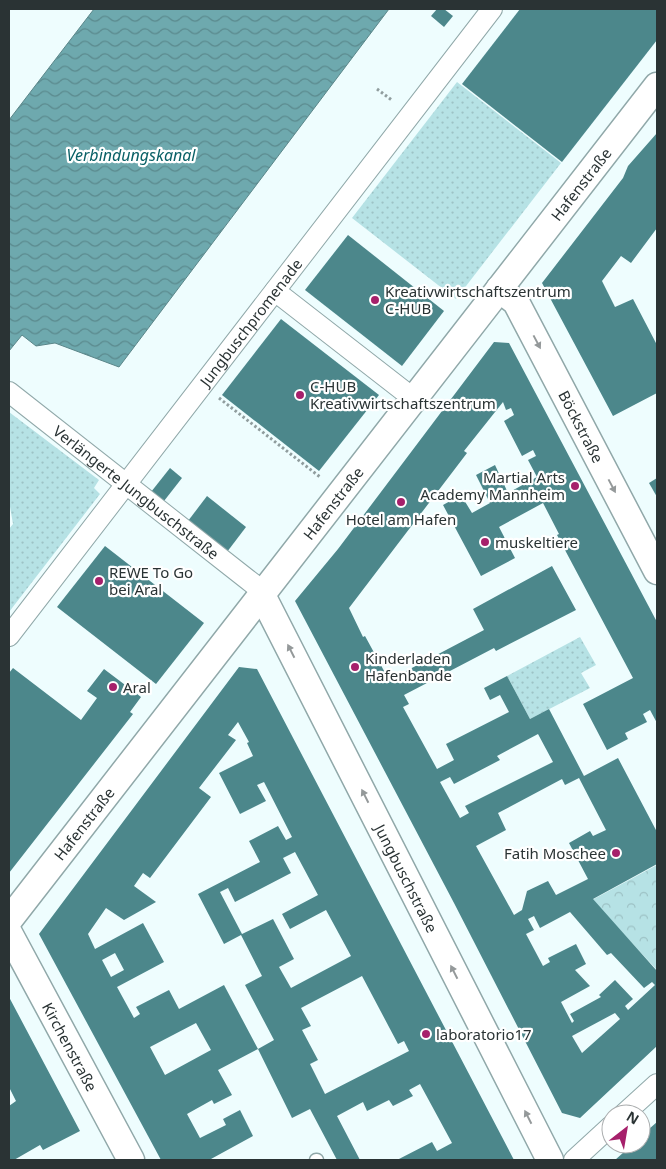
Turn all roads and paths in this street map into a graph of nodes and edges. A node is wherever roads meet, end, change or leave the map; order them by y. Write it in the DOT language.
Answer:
graph roads {
  1 [pos="492,9"];
  2 [pos="657,86"];
  3 [pos="500,289"];
  4 [pos="275,291"];
  5 [pos="202,386"];
  6 [pos="9,392"];
  7 [pos="414,399"];
  8 [pos="127,484"];
  9 [pos="341,493"];
  10 [pos="657,571"];
  11 [pos="262,594"];
  12 [pos="9,636"];
  13 [pos="9,920"];
  14 [pos="9,933"];
  15 [pos="657,1084"];
  16 [pos="635,1104"];
  17 [pos="601,1135"];
  18 [pos="131,1160"];
  19 [pos="550,1160"];
  20 [pos="574,1160"];
  1 -- 4 [label="street, Jungbuschpromenade"];
  2 -- 3 [label="street, Hafenstraße"];
  3 -- 7 [label="street, Hafenstraße"];
  3 -- 10 [label="street, Böckstraße, one-way"];
  4 -- 5 [label="street, Jungbuschpromenade"];
  4 -- 7 [label="street"];
  5 -- 8 [label="street, Jungbuschpromenade"];
  5 -- 9 [label="path"];
  6 -- 8 [label="street, Verlängerte Jungbuschstraße"];
  7 -- 9 [label="street, Hafenstraße"];
  8 -- 11 [label="street, Verlängerte Jungbuschstraße"];
  8 -- 12 [label="street, Jungbuschpromenade"];
  9 -- 11 [label="street, Hafenstraße"];
  11 -- 13 [label="street, Hafenstraße"];
  19 -- 11 [label="street, Jungbuschstraße, one-way"];
  14 -- 18 [label="street, Kirchenstraße"];
  15 -- 16 [label="street"];
  17 -- 20 [label="street"];
}
